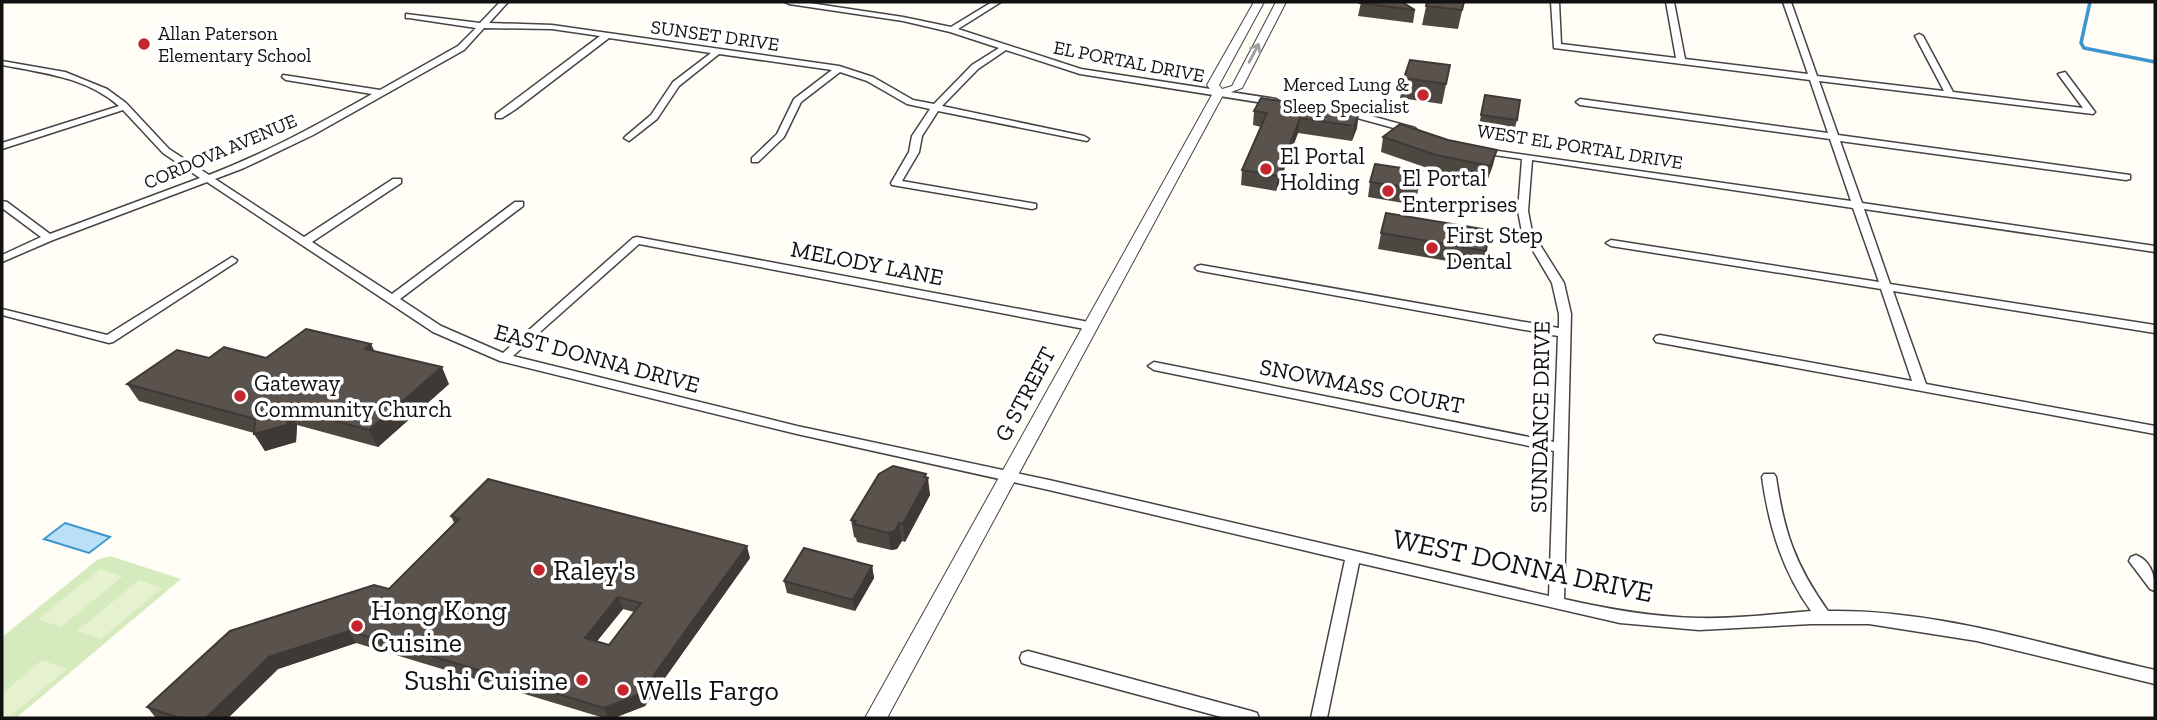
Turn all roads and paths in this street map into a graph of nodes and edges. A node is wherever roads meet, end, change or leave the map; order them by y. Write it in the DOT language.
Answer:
graph roads {
  1 [pos="504,2"];
  2 [pos="789,2"];
  3 [pos="863,2"];
  4 [pos="997,2"];
  5 [pos="1259,2"];
  6 [pos="1281,2"];
  7 [pos="1555,2"];
  8 [pos="1670,2"];
  9 [pos="1787,2"];
  10 [pos="852,10"];
  11 [pos="409,16"];
  12 [pos="482,25"];
  13 [pos="952,30"];
  14 [pos="607,35"];
  15 [pos="1919,36"];
  16 [pos="1004,48"];
  17 [pos="718,51"];
  18 [pos="1681,61"];
  19 [pos="2,63"];
  20 [pos="839,69"];
  21 [pos="2062,74"];
  22 [pos="286,77"];
  23 [pos="1814,78"];
  24 [pos="381,93"];
  25 [pos="1219,93"];
  26 [pos="1950,95"];
  27 [pos="1580,102"];
  28 [pos="1287,103"];
  29 [pos="125,107"];
  30 [pos="935,108"];
  31 [pos="1327,109"];
  32 [pos="2090,112"];
  33 [pos="499,116"];
  34 [pos="1423,134"];
  35 [pos="629,138"];
  36 [pos="1834,138"];
  37 [pos="1084,139"];
  38 [pos="2,146"];
  39 [pos="1466,147"];
  40 [pos="1527,158"];
  41 [pos="755,160"];
  42 [pos="2126,177"];
  43 [pos="208,179"];
  44 [pos="397,181"];
  45 [pos="4,204"];
  46 [pos="519,204"];
  47 [pos="1856,204"];
  48 [pos="1032,206"];
  49 [pos="49,238"];
  50 [pos="304,242"];
  51 [pos="1611,243"];
  52 [pos="2155,248"];
  53 [pos="2,258"];
  54 [pos="232,260"];
  55 [pos="1201,268"];
  56 [pos="1885,287"];
  57 [pos="392,300"];
  58 [pos="2,312"];
  59 [pos="1090,327"];
  60 [pos="2155,329"];
  61 [pos="1564,333"];
  62 [pos="1660,339"];
  63 [pos="504,358"];
  64 [pos="1154,366"];
  65 [pos="1920,385"];
  66 [pos="2155,430"];
  67 [pos="1561,447"];
  68 [pos="1009,476"];
  69 [pos="1769,477"];
  70 [pos="1353,555"];
  71 [pos="2136,561"];
  72 [pos="2155,585"];
  73 [pos="1556,602"];
  74 [pos="1823,616"];
  75 [pos="1028,658"];
  76 [pos="2155,677"];
  77 [pos="876,718"];
  78 [pos="1251,718"];
  79 [pos="1319,718"];
  1 -- 12 [label="street, CORDOVA AVENUE"];
  2 -- 10 [label="street, EL PORTAL DRIVE"];
  3 -- 10 [label="street"];
  4 -- 13 [label="street"];
  5 -- 25 [label="street, G STREET"];
  25 -- 6 [label="street, G STREET, one-way"];
  7 -- 18 [label="street"];
  8 -- 18 [label="street"];
  9 -- 23 [label="street"];
  10 -- 13 [label="street, EL PORTAL DRIVE"];
  11 -- 12 [label="street, SUNSET DRIVE"];
  12 -- 14 [label="street, SUNSET DRIVE"];
  12 -- 24 [label="street, CORDOVA AVENUE"];
  13 -- 16 [label="street, EL PORTAL DRIVE"];
  14 -- 17 [label="street, SUNSET DRIVE"];
  14 -- 33 [label="street"];
  15 -- 26 [label="street"];
  16 -- 25 [label="street, EL PORTAL DRIVE"];
  16 -- 30 [label="street"];
  17 -- 20 [label="street, SUNSET DRIVE"];
  17 -- 35 [label="street"];
  18 -- 23 [label="street"];
  19 -- 29 [label="street, EAST DONNA DRIVE"];
  20 -- 30 [label="street, SUNSET DRIVE"];
  20 -- 41 [label="street"];
  21 -- 32 [label="street"];
  22 -- 24 [label="street"];
  23 -- 26 [label="street"];
  23 -- 36 [label="street"];
  24 -- 43 [label="street, CORDOVA AVENUE"];
  25 -- 28 [label="street"];
  25 -- 59 [label="street, G STREET"];
  26 -- 32 [label="street"];
  27 -- 36 [label="street"];
  29 -- 38 [label="street"];
  29 -- 43 [label="street, EAST DONNA DRIVE"];
  30 -- 37 [label="street, SUNSET DRIVE"];
  30 -- 48 [label="street"];
  31 -- 34 [label="street"];
  36 -- 42 [label="street"];
  36 -- 47 [label="street"];
  39 -- 40 [label="street, WEST EL PORTAL DRIVE"];
  40 -- 47 [label="street, WEST EL PORTAL DRIVE"];
  40 -- 61 [label="street, SUNDANCE DRIVE"];
  43 -- 49 [label="street, CORDOVA AVENUE"];
  43 -- 50 [label="street, EAST DONNA DRIVE"];
  44 -- 50 [label="street"];
  45 -- 49 [label="street"];
  46 -- 57 [label="street"];
  47 -- 52 [label="street, WEST EL PORTAL DRIVE"];
  47 -- 56 [label="street"];
  49 -- 53 [label="street, CORDOVA AVENUE"];
  50 -- 57 [label="street, EAST DONNA DRIVE"];
  51 -- 56 [label="street"];
  54 -- 58 [label="street"];
  55 -- 61 [label="street"];
  56 -- 60 [label="street"];
  56 -- 65 [label="street"];
  57 -- 63 [label="street, EAST DONNA DRIVE"];
  59 -- 63 [label="street, MELODY LANE"];
  59 -- 68 [label="street, G STREET"];
  61 -- 67 [label="street, SUNDANCE DRIVE"];
  62 -- 65 [label="street"];
  63 -- 68 [label="street, EAST DONNA DRIVE"];
  64 -- 67 [label="street, SNOWMASS COURT"];
  65 -- 66 [label="street"];
  67 -- 73 [label="street, SUNDANCE DRIVE"];
  68 -- 70 [label="street, WEST DONNA DRIVE"];
  68 -- 77 [label="street, G STREET"];
  69 -- 74 [label="street"];
  70 -- 73 [label="street, WEST DONNA DRIVE"];
  70 -- 79 [label="street"];
  71 -- 72 [label="street"];
  73 -- 74 [label="street, WEST DONNA DRIVE"];
  74 -- 76 [label="street, WEST DONNA DRIVE"];
  75 -- 78 [label="street"];
}
